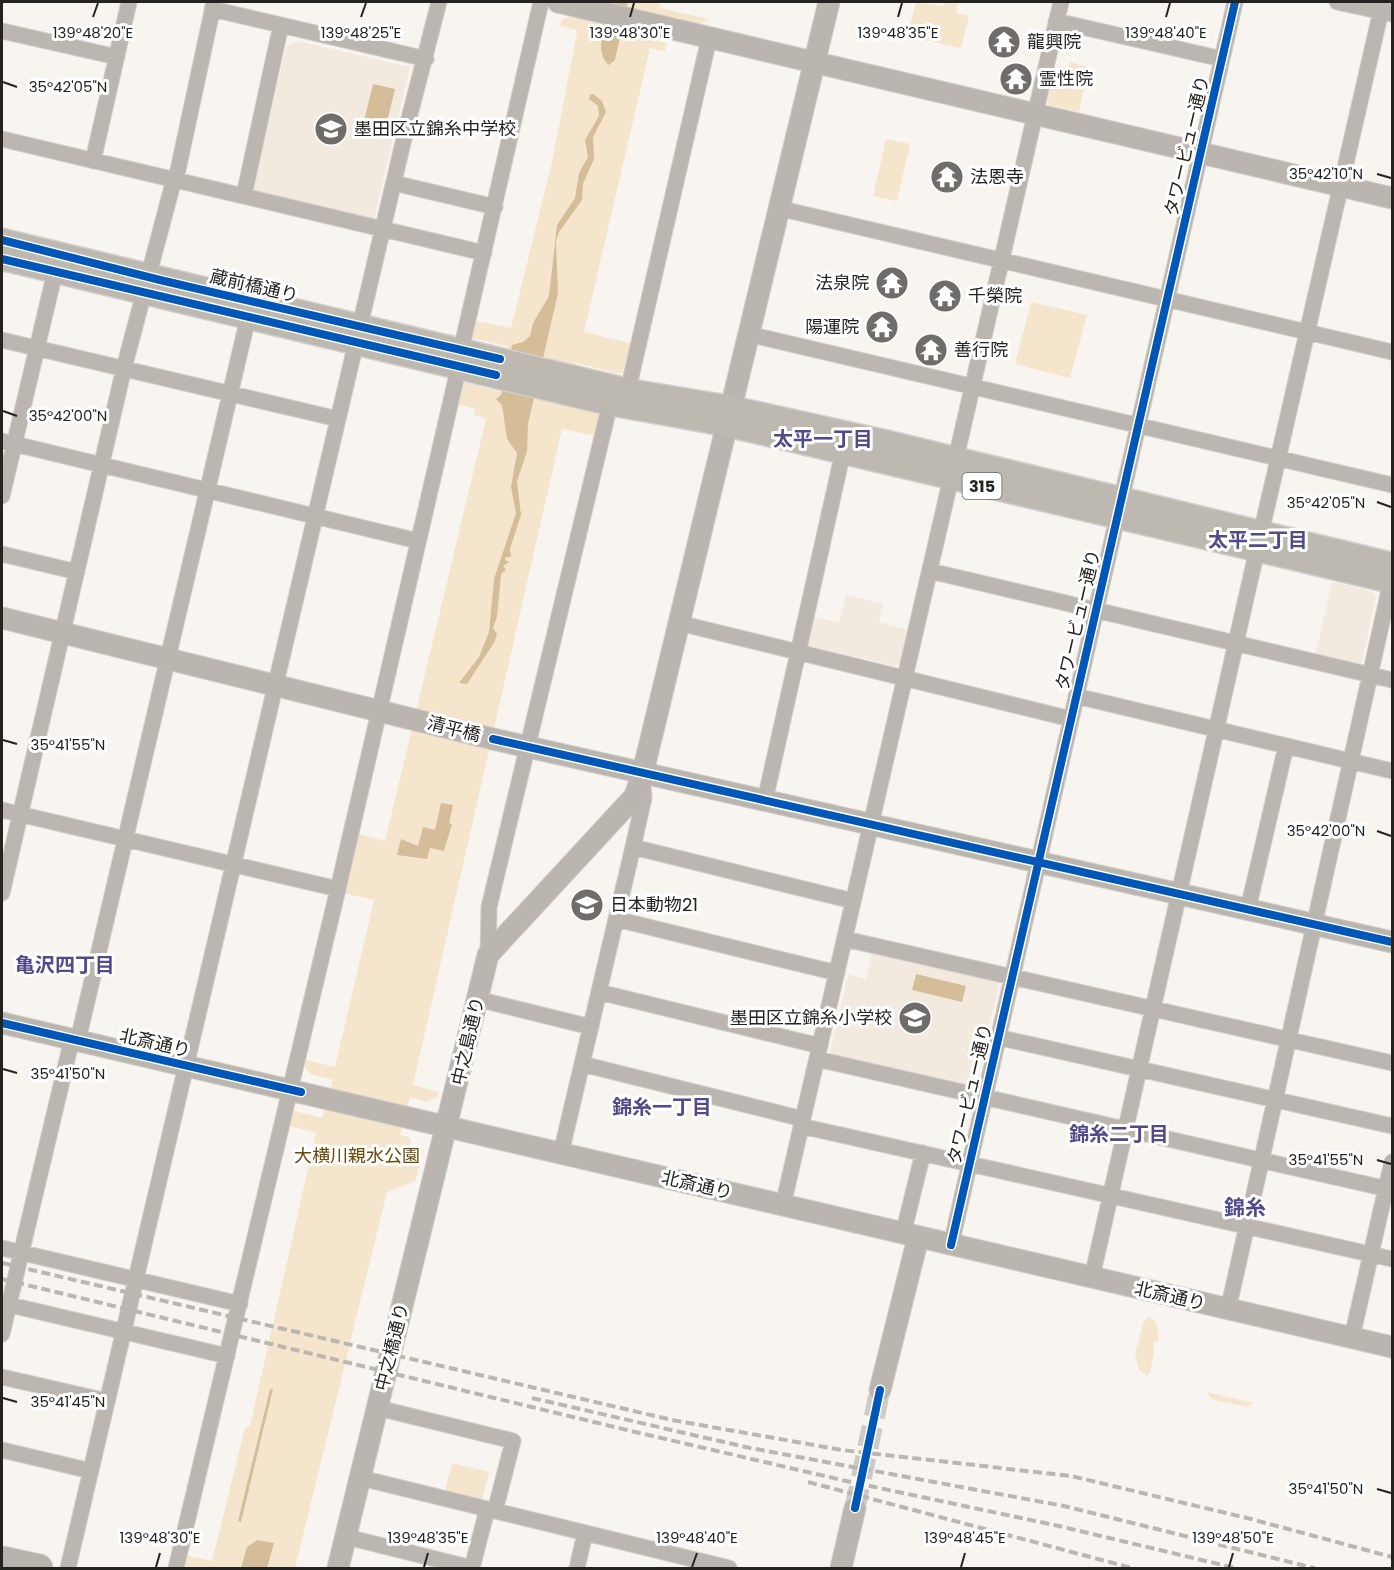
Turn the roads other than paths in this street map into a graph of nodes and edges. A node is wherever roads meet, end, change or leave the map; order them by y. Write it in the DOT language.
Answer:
graph roads {
  1 [pos="129,2"];
  2 [pos="439,2"];
  3 [pos="541,2"];
  4 [pos="558,2"];
  5 [pos="829,2"];
  6 [pos="1061,2"];
  7 [pos="1235,2"];
  8 [pos="1337,2"];
  9 [pos="213,5"];
  10 [pos="1386,9"];
  11 [pos="1056,21"];
  12 [pos="281,25"];
  13 [pos="2,31"];
  14 [pos="709,39"];
  15 [pos="117,57"];
  16 [pos="1222,59"];
  17 [pos="426,60"];
  18 [pos="814,63"];
  19 [pos="1035,115"];
  20 [pos="2,139"];
  21 [pos="1200,154"];
  22 [pos="93,161"];
  23 [pos="175,180"];
  24 [pos="394,183"];
  25 [pos="1341,186"];
  26 [pos="244,195"];
  27 [pos="1392,198"];
  28 [pos="495,207"];
  29 [pos="778,208"];
  30 [pos="383,228"];
  31 [pos="2,240"];
  32 [pos="484,253"];
  33 [pos="2,259"];
  34 [pos="1002,261"];
  35 [pos="55,272"];
  36 [pos="146,286"];
  37 [pos="1167,299"];
  38 [pos="248,318"];
  39 [pos="1307,332"];
  40 [pos="748,334"];
  41 [pos="358,335"];
  42 [pos="2,340"];
  43 [pos="37,348"];
  44 [pos="1392,352"];
  45 [pos="460,358"];
  46 [pos="124,368"];
  47 [pos="574,386"];
  48 [pos="973,386"];
  49 [pos="628,390"];
  50 [pos="230,394"];
  51 [pos="610,404"];
  52 [pos="728,416"];
  53 [pos="338,419"];
  54 [pos="1138,425"];
  55 [pos="8,443"];
  56 [pos="843,452"];
  57 [pos="1278,459"];
  58 [pos="101,464"];
  59 [pos="953,468"];
  60 [pos="1392,485"];
  61 [pos="206,491"];
  62 [pos="2,496"];
  63 [pos="1119,508"];
  64 [pos="315,516"];
  65 [pos="418,541"];
  66 [pos="1259,542"];
  67 [pos="2,554"];
  68 [pos="930,571"];
  69 [pos="76,572"];
  70 [pos="1392,576"];
  71 [pos="1096,610"];
  72 [pos="2,618"];
  73 [pos="679,622"];
  74 [pos="62,633"];
  75 [pos="1237,643"];
  76 [pos="798,652"];
  77 [pos="167,660"];
  78 [pos="1371,675"];
  79 [pos="906,677"];
  80 [pos="1392,680"];
  81 [pos="276,685"];
  82 [pos="1076,696"];
  83 [pos="379,710"];
  84 [pos="1071,719"];
  85 [pos="1217,729"];
  86 [pos="528,746"];
  87 [pos="1286,746"];
  88 [pos="1352,761"];
  89 [pos="1392,771"];
  90 [pos="643,772"];
  91 [pos="765,800"];
  92 [pos="2,810"];
  93 [pos="21,815"];
  94 [pos="871,824"];
  95 [pos="126,839"];
  96 [pos="633,847"];
  97 [pos="1038,862"];
  98 [pos="234,864"];
  99 [pos="338,889"];
  100 [pos="2,893"];
  101 [pos="1179,894"];
  102 [pos="853,901"];
  103 [pos="1248,909"];
  104 [pos="616,919"];
  105 [pos="1314,924"];
  106 [pos="845,939"];
  107 [pos="1392,942"];
  108 [pos="488,956"];
  109 [pos="837,973"];
  110 [pos="1012,977"];
  111 [pos="599,992"];
  112 [pos="477,999"];
  113 [pos="1153,1009"];
  114 [pos="2,1023"];
  115 [pos="591,1027"];
  116 [pos="997,1037"];
  117 [pos="1288,1039"];
  118 [pos="75,1040"];
  119 [pos="818,1052"];
  120 [pos="1392,1063"];
  121 [pos="582,1064"];
  122 [pos="186,1065"];
  123 [pos="1139,1069"];
  124 [pos="295,1091"];
  125 [pos="984,1097"];
  126 [pos="1275,1100"];
  127 [pos="802,1123"];
  128 [pos="447,1126"];
  129 [pos="1392,1126"];
  130 [pos="1125,1129"];
  131 [pos="561,1153"];
  132 [pos="923,1154"];
  133 [pos="1261,1160"];
  134 [pos="1392,1162"];
  135 [pos="969,1164"];
  136 [pos="1390,1189"];
  137 [pos="1110,1196"];
  138 [pos="783,1205"];
  139 [pos="1246,1226"];
  140 [pos="910,1236"];
  141 [pos="951,1245"];
  142 [pos="2,1248"];
  143 [pos="21,1253"];
  144 [pos="1372,1254"];
  145 [pos="1392,1259"];
  146 [pos="1092,1277"];
  147 [pos="136,1279"];
  148 [pos="5,1304"];
  149 [pos="240,1304"];
  150 [pos="1227,1310"];
  151 [pos="124,1332"];
  152 [pos="2,1334"];
  153 [pos="1352,1337"];
  154 [pos="1392,1347"];
  155 [pos="227,1356"];
  156 [pos="2,1377"];
  157 [pos="880,1390"];
  158 [pos="107,1401"];
  159 [pos="378,1408"];
  160 [pos="2,1450"];
  161 [pos="91,1471"];
  162 [pos="361,1478"];
  163 [pos="855,1508"];
  164 [pos="491,1511"];
  165 [pos="585,1533"];
  166 [pos="346,1537"];
  167 [pos="2,1560"];
  168 [pos="692,1564"];
  169 [pos="39,1569"];
  170 [pos="68,1569"];
  171 [pos="176,1569"];
  172 [pos="338,1569"];
  173 [pos="472,1569"];
  174 [pos="577,1569"];
  175 [pos="729,1569"];
  176 [pos="841,1569"];
  1 -- 15 [label="street"];
  2 -- 17 [label="street"];
  3 -- 28 [label="street"];
  4 -- 14 [label="street"];
  5 -- 18 [label="street"];
  6 -- 11 [label="street"];
  7 -- 16 [label="street, タワービュー通り"];
  8 -- 10 [label="street"];
  9 -- 12 [label="street"];
  9 -- 23 [label="street"];
  10 -- 25 [label="street"];
  11 -- 16 [label="street"];
  11 -- 19 [label="street"];
  12 -- 17 [label="street"];
  12 -- 26 [label="street"];
  13 -- 15 [label="street"];
  14 -- 18 [label="street"];
  14 -- 49 [label="street"];
  15 -- 22 [label="street"];
  16 -- 21 [label="street, タワービュー通り"];
  17 -- 24 [label="street"];
  18 -- 19 [label="street"];
  18 -- 29 [label="street"];
  19 -- 21 [label="street"];
  19 -- 34 [label="street"];
  20 -- 22 [label="street"];
  21 -- 25 [label="street"];
  21 -- 37 [label="street, タワービュー通り"];
  22 -- 23 [label="street"];
  23 -- 26 [label="street"];
  23 -- 36 [label="street"];
  24 -- 28 [label="street"];
  24 -- 30 [label="street"];
  25 -- 27 [label="street"];
  25 -- 39 [label="street"];
  26 -- 30 [label="street"];
  28 -- 32 [label="street"];
  29 -- 34 [label="street"];
  29 -- 40 [label="street"];
  30 -- 32 [label="street"];
  30 -- 41 [label="street"];
  31 -- 36 [label="main road, 蔵前橋通り / 315"];
  32 -- 45 [label="street"];
  33 -- 35 [label="main road, 蔵前橋通り / 315"];
  34 -- 37 [label="street"];
  34 -- 48 [label="street"];
  35 -- 36 [label="main road, 蔵前橋通り / 315"];
  35 -- 43 [label="street"];
  36 -- 38 [label="main road, 蔵前橋通り / 315"];
  36 -- 41 [label="main road, 蔵前橋通り / 315"];
  36 -- 46 [label="street"];
  37 -- 39 [label="street"];
  37 -- 54 [label="street, タワービュー通り"];
  38 -- 41 [label="main road, 蔵前橋通り / 315"];
  38 -- 50 [label="street"];
  39 -- 44 [label="street"];
  39 -- 57 [label="street"];
  40 -- 48 [label="street"];
  40 -- 52 [label="street"];
  41 -- 45 [label="main road, 蔵前橋通り / 315"];
  41 -- 53 [label="street"];
  42 -- 43 [label="street"];
  43 -- 46 [label="street"];
  43 -- 55 [label="street"];
  45 -- 47 [label="main road, 蔵前橋通り / 315"];
  45 -- 65 [label="street"];
  46 -- 50 [label="street"];
  46 -- 58 [label="street"];
  47 -- 49 [label="main road, 315"];
  47 -- 51 [label="main road, 315"];
  48 -- 54 [label="street"];
  48 -- 59 [label="street"];
  49 -- 52 [label="main road, 315"];
  50 -- 53 [label="street"];
  50 -- 61 [label="street"];
  51 -- 52 [label="main road, 315"];
  51 -- 86 [label="street"];
  52 -- 56 [label="main road, 315"];
  52 -- 59 [label="main road, 315"];
  52 -- 73 [label="street"];
  53 -- 64 [label="street"];
  54 -- 57 [label="street"];
  54 -- 63 [label="street, タワービュー通り"];
  55 -- 58 [label="street"];
  55 -- 62 [label="street"];
  56 -- 59 [label="main road, 315"];
  56 -- 76 [label="street"];
  57 -- 60 [label="street"];
  57 -- 66 [label="street"];
  58 -- 61 [label="street"];
  58 -- 69 [label="street"];
  59 -- 63 [label="main road, 315"];
  59 -- 68 [label="street"];
  61 -- 64 [label="street"];
  61 -- 77 [label="street"];
  63 -- 66 [label="main road, 315"];
  63 -- 71 [label="street, タワービュー通り"];
  64 -- 65 [label="street"];
  64 -- 81 [label="street"];
  65 -- 83 [label="street"];
  66 -- 70 [label="main road, 315"];
  66 -- 75 [label="street"];
  67 -- 69 [label="street"];
  68 -- 71 [label="street"];
  68 -- 79 [label="street"];
  69 -- 74 [label="street"];
  70 -- 78 [label="street"];
  71 -- 75 [label="street"];
  71 -- 82 [label="street, タワービュー通り"];
  72 -- 74 [label="street, 清平橋"];
  73 -- 76 [label="street"];
  73 -- 90 [label="street"];
  74 -- 77 [label="street, 清平橋"];
  74 -- 93 [label="street"];
  75 -- 78 [label="street"];
  75 -- 85 [label="street"];
  76 -- 79 [label="street"];
  76 -- 91 [label="street"];
  77 -- 81 [label="street, 清平橋"];
  77 -- 95 [label="street"];
  78 -- 80 [label="street"];
  78 -- 88 [label="street"];
  79 -- 84 [label="street"];
  79 -- 94 [label="street"];
  81 -- 83 [label="street, 清平橋"];
  81 -- 98 [label="street"];
  82 -- 84 [label="street, タワービュー通り"];
  82 -- 85 [label="street"];
  83 -- 86 [label="street, 清平橋"];
  83 -- 99 [label="street"];
  84 -- 97 [label="street, タワービュー通り"];
  85 -- 87 [label="street"];
  85 -- 101 [label="street"];
  86 -- 90 [label="street, 清平橋"];
  86 -- 108 [label="street"];
  87 -- 88 [label="street"];
  87 -- 103 [label="street"];
  88 -- 89 [label="street"];
  88 -- 105 [label="street"];
  90 -- 91 [label="street, 清平橋"];
  90 -- 96 [label="street"];
  90 -- 108 [label="street"];
  91 -- 94 [label="street, 清平橋"];
  92 -- 93 [label="street"];
  93 -- 95 [label="street"];
  93 -- 100 [label="street"];
  94 -- 97 [label="street, 清平橋"];
  94 -- 102 [label="street"];
  95 -- 98 [label="street"];
  95 -- 118 [label="street"];
  96 -- 102 [label="street"];
  96 -- 104 [label="street"];
  97 -- 101 [label="street, 清平橋"];
  97 -- 110 [label="street, タワービュー通り"];
  98 -- 99 [label="street"];
  98 -- 122 [label="street"];
  99 -- 124 [label="street"];
  101 -- 103 [label="street, 清平橋"];
  101 -- 113 [label="street"];
  102 -- 106 [label="street"];
  103 -- 105 [label="street, 清平橋"];
  104 -- 109 [label="street"];
  104 -- 111 [label="street"];
  105 -- 107 [label="street, 清平橋"];
  105 -- 117 [label="street"];
  106 -- 109 [label="street"];
  106 -- 110 [label="street"];
  108 -- 112 [label="street, 中之島通り"];
  109 -- 119 [label="street"];
  110 -- 113 [label="street"];
  110 -- 116 [label="street, タワービュー通り"];
  111 -- 115 [label="street"];
  111 -- 119 [label="street"];
  112 -- 115 [label="street"];
  112 -- 128 [label="street, 中之島通り"];
  113 -- 117 [label="street"];
  113 -- 123 [label="street"];
  114 -- 118 [label="street, 北斎通り"];
  115 -- 121 [label="street"];
  116 -- 123 [label="street"];
  116 -- 125 [label="street, タワービュー通り"];
  117 -- 120 [label="street"];
  117 -- 126 [label="street"];
  118 -- 122 [label="street, 北斎通り"];
  118 -- 143 [label="street"];
  119 -- 125 [label="street"];
  119 -- 127 [label="street"];
  121 -- 127 [label="street"];
  121 -- 131 [label="street"];
  122 -- 124 [label="street, 北斎通り"];
  122 -- 147 [label="street"];
  123 -- 126 [label="street"];
  123 -- 130 [label="street"];
  124 -- 128 [label="street, 北斎通り"];
  124 -- 149 [label="street"];
  125 -- 130 [label="street"];
  125 -- 135 [label="street, タワービュー通り"];
  126 -- 129 [label="street"];
  126 -- 133 [label="street"];
  127 -- 132 [label="street"];
  127 -- 138 [label="street"];
  128 -- 131 [label="street, 北斎通り"];
  128 -- 159 [label="street, 中之橋通り"];
  130 -- 133 [label="street"];
  130 -- 137 [label="street"];
  131 -- 138 [label="street, 北斎通り"];
  132 -- 135 [label="street"];
  132 -- 140 [label="street"];
  133 -- 136 [label="street"];
  133 -- 139 [label="street"];
  134 -- 136 [label="street"];
  135 -- 137 [label="street"];
  135 -- 141 [label="street, タワービュー通り"];
  136 -- 144 [label="street"];
  137 -- 139 [label="street"];
  137 -- 146 [label="street"];
  138 -- 140 [label="street, 北斎通り"];
  139 -- 144 [label="street"];
  139 -- 150 [label="street"];
  140 -- 141 [label="street, 北斎通り"];
  140 -- 157 [label="street"];
  141 -- 146 [label="street, 北斎通り"];
  142 -- 143 [label="street"];
  143 -- 147 [label="street"];
  143 -- 148 [label="street"];
  144 -- 145 [label="street"];
  144 -- 153 [label="street"];
  146 -- 150 [label="street, 北斎通り"];
  147 -- 149 [label="street"];
  147 -- 151 [label="street"];
  148 -- 151 [label="street"];
  148 -- 152 [label="street"];
  149 -- 155 [label="street"];
  150 -- 153 [label="street, 北斎通り"];
  151 -- 155 [label="street"];
  151 -- 158 [label="street"];
  153 -- 154 [label="street, 北斎通り"];
  155 -- 171 [label="street"];
  156 -- 158 [label="street"];
  158 -- 161 [label="street"];
  159 -- 162 [label="street, 中之橋通り"];
  159 -- 164 [label="street"];
  160 -- 161 [label="street"];
  161 -- 170 [label="street"];
  162 -- 164 [label="street"];
  162 -- 166 [label="street, 中之橋通り"];
  163 -- 176 [label="street"];
  164 -- 165 [label="street"];
  164 -- 173 [label="street"];
  165 -- 168 [label="street"];
  165 -- 174 [label="street"];
  166 -- 172 [label="street, 中之橋通り"];
  166 -- 173 [label="street"];
  167 -- 169 [label="highway"];
  168 -- 175 [label="street"];
}
